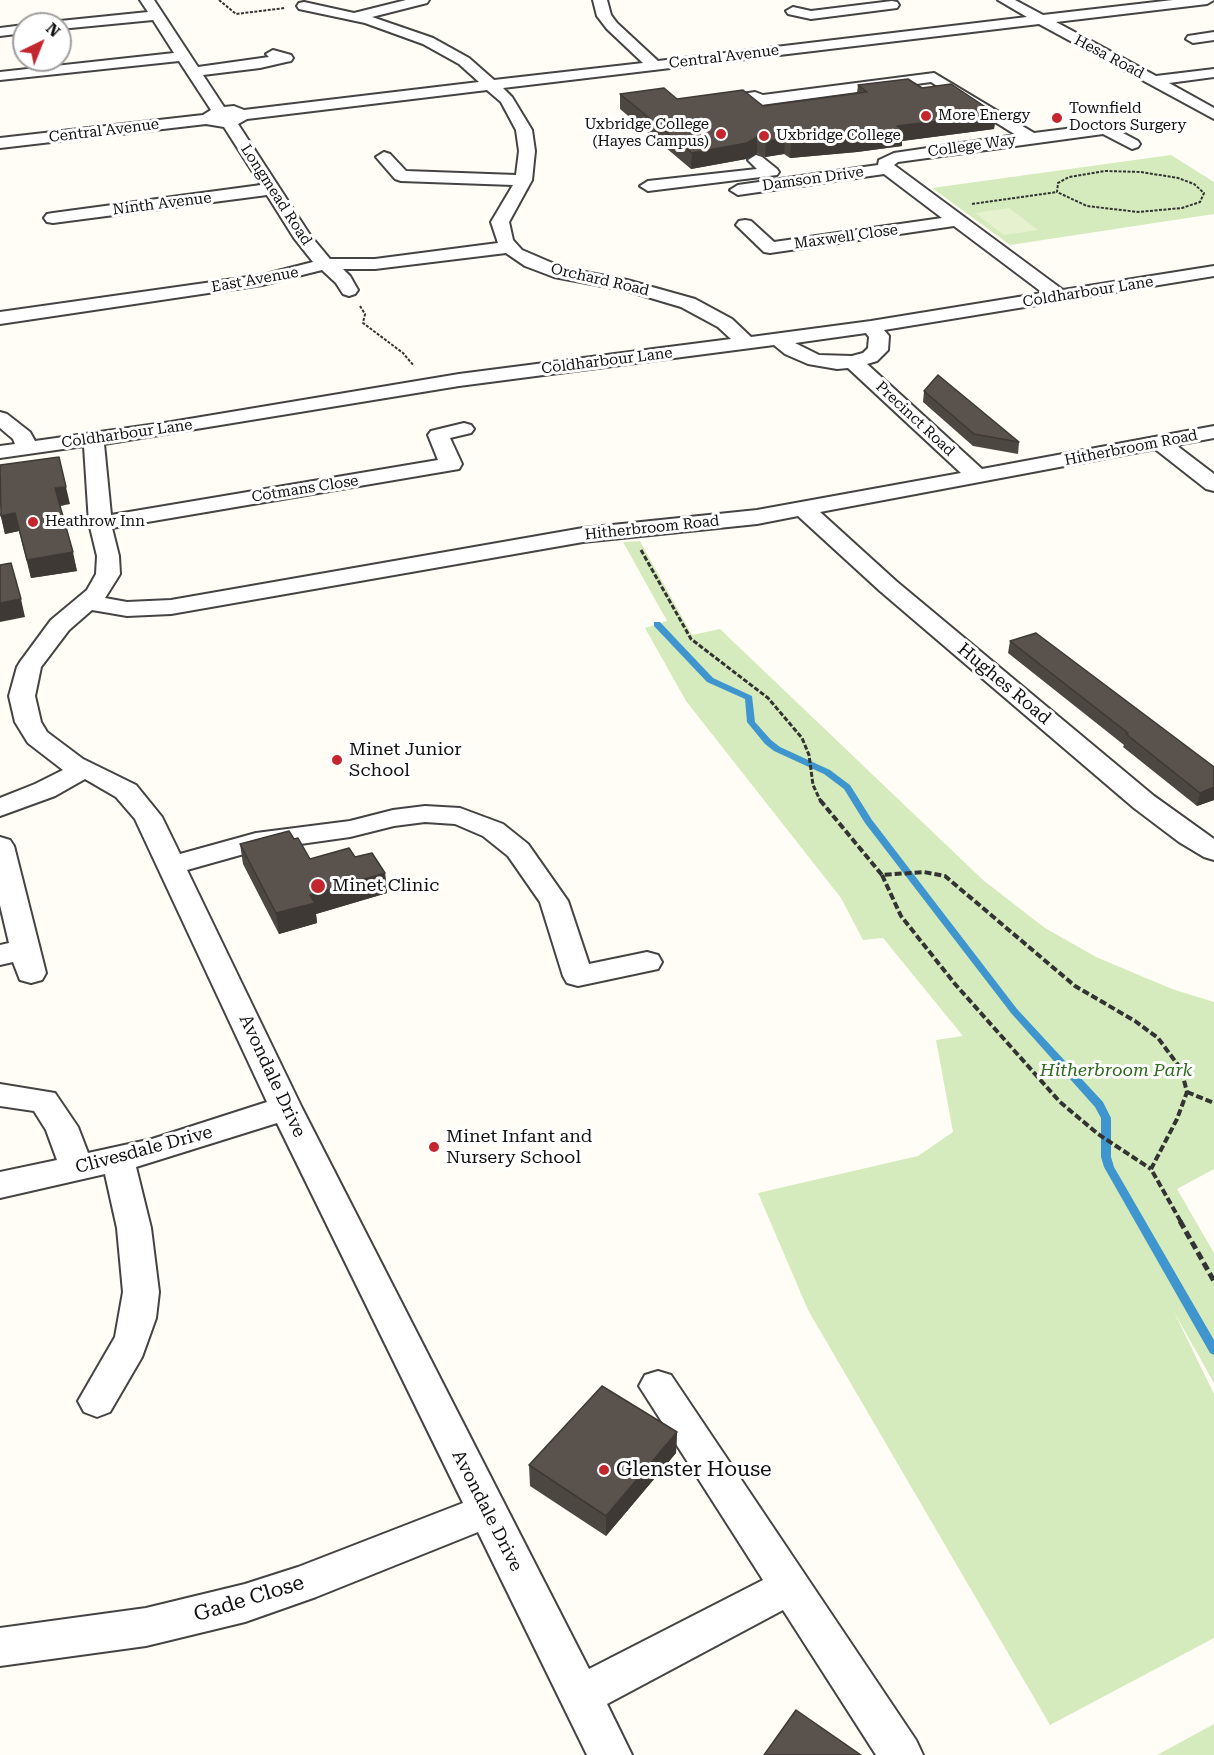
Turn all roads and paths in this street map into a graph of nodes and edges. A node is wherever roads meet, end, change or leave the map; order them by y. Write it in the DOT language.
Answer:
graph roads {
  1 [pos="147,0"];
  2 [pos="219,0"];
  3 [pos="422,0"];
  4 [pos="600,0"];
  5 [pos="1005,0"];
  6 [pos="1207,0"];
  7 [pos="891,5"];
  8 [pos="304,6"];
  9 [pos="793,11"];
  10 [pos="157,15"];
  11 [pos="354,16"];
  12 [pos="1040,20"];
  13 [pos="928,21"];
  14 [pos="72,25"];
  15 [pos="947,30"];
  16 [pos="1214,36"];
  17 [pos="1193,39"];
  18 [pos="273,54"];
  19 [pos="184,56"];
  20 [pos="655,66"];
  21 [pos="195,72"];
  22 [pos="1214,73"];
  23 [pos="0,76"];
  24 [pos="1153,81"];
  25 [pos="493,85"];
  26 [pos="699,104"];
  27 [pos="1214,114"];
  28 [pos="224,117"];
  29 [pos="1031,138"];
  30 [pos="0,143"];
  31 [pos="1132,144"];
  32 [pos="384,157"];
  33 [pos="756,160"];
  34 [pos="887,169"];
  35 [pos="524,180"];
  36 [pos="744,185"];
  37 [pos="648,186"];
  38 [pos="272,189"];
  39 [pos="1057,192"];
  40 [pos="949,215"];
  41 [pos="53,218"];
  42 [pos="745,225"];
  43 [pos="509,247"];
  44 [pos="326,264"];
  45 [pos="1214,271"];
  46 [pos="349,290"];
  47 [pos="1060,297"];
  48 [pos="0,318"];
  49 [pos="871,327"];
  50 [pos="778,340"];
  51 [pos="748,344"];
  52 [pos="853,362"];
  53 [pos="430,385"];
  54 [pos="0,418"];
  55 [pos="464,429"];
  56 [pos="1214,432"];
  57 [pos="93,440"];
  58 [pos="1160,443"];
  59 [pos="27,448"];
  60 [pos="0,452"];
  61 [pos="978,477"];
  62 [pos="1214,484"];
  63 [pos="801,507"];
  64 [pos="100,523"];
  65 [pos="632,529"];
  66 [pos="88,602"];
  67 [pos="84,769"];
  68 [pos="0,808"];
  69 [pos="0,846"];
  70 [pos="1214,851"];
  71 [pos="172,865"];
  72 [pos="924,872"];
  73 [pos="897,874"];
  74 [pos="882,875"];
  75 [pos="19,959"];
  76 [pos="647,962"];
  77 [pos="1187,1092"];
  78 [pos="0,1095"];
  79 [pos="1214,1103"];
  80 [pos="286,1108"];
  81 [pos="117,1160"];
  82 [pos="76,1168"];
  83 [pos="1151,1169"];
  84 [pos="0,1185"];
  85 [pos="1214,1281"];
  86 [pos="658,1386"];
  87 [pos="97,1401"];
  88 [pos="487,1511"];
  89 [pos="790,1586"];
  90 [pos="0,1647"];
  91 [pos="579,1696"];
  92 [pos="610,1755"];
  93 [pos="902,1755"];
  1 -- 10 [label="street, Longmead Road"];
  2 -- 8 [label="path"];
  3 -- 11 [label="street"];
  4 -- 20 [label="street"];
  5 -- 12 [label="street, Hesa Road"];
  6 -- 12 [label="street, Central Avenue"];
  7 -- 9 [label="street"];
  8 -- 11 [label="street"];
  10 -- 14 [label="street"];
  10 -- 19 [label="street, Longmead Road"];
  11 -- 25 [label="street"];
  12 -- 15 [label="street, Central Avenue"];
  12 -- 24 [label="street, Hesa Road"];
  13 -- 15 [label="street"];
  15 -- 20 [label="street, Central Avenue"];
  16 -- 17 [label="street"];
  18 -- 21 [label="street"];
  19 -- 21 [label="street, Longmead Road"];
  19 -- 23 [label="street"];
  20 -- 25 [label="street, Central Avenue"];
  21 -- 28 [label="street, Longmead Road"];
  22 -- 24 [label="street"];
  24 -- 27 [label="street, Hesa Road"];
  25 -- 28 [label="street, Central Avenue"];
  25 -- 35 [label="street"];
  26 -- 29 [label="street, College Way"];
  28 -- 30 [label="street, Central Avenue"];
  28 -- 38 [label="street, Longmead Road"];
  29 -- 31 [label="street"];
  29 -- 34 [label="street, College Way"];
  32 -- 35 [label="street"];
  33 -- 36 [label="street"];
  34 -- 36 [label="street, Damson Drive"];
  34 -- 40 [label="street"];
  35 -- 43 [label="street"];
  36 -- 37 [label="street"];
  38 -- 41 [label="street, Ninth Avenue"];
  38 -- 44 [label="street, Longmead Road"];
  39 -- 39 [label="path"];
  39 -- 40 [label="path"];
  40 -- 42 [label="street, Maxwell Close"];
  40 -- 47 [label="street"];
  43 -- 44 [label="street, East Avenue"];
  43 -- 51 [label="street, Orchard Road"];
  44 -- 46 [label="street, Longmead Road"];
  44 -- 48 [label="street, East Avenue"];
  45 -- 47 [label="street, Coldharbour Lane"];
  46 -- 53 [label="path"];
  47 -- 49 [label="street, Coldharbour Lane"];
  49 -- 50 [label="street, Coldharbour Lane"];
  49 -- 52 [label="street, Precinct Road"];
  50 -- 51 [label="street, Coldharbour Lane"];
  50 -- 52 [label="street"];
  51 -- 53 [label="street, Coldharbour Lane"];
  52 -- 61 [label="street, Precinct Road"];
  53 -- 57 [label="street, Coldharbour Lane"];
  54 -- 59 [label="street"];
  55 -- 64 [label="street, Cotmans Close"];
  56 -- 58 [label="street, Hitherbroom Road"];
  57 -- 59 [label="street, Coldharbour Lane"];
  57 -- 64 [label="street, Avondale Drive"];
  58 -- 61 [label="street, Hitherbroom Road"];
  58 -- 62 [label="street"];
  59 -- 60 [label="street, Coldharbour Lane"];
  61 -- 63 [label="street, Hitherbroom Road"];
  63 -- 65 [label="street, Hitherbroom Road"];
  63 -- 70 [label="street, Hughes Road"];
  64 -- 66 [label="street, Avondale Drive"];
  65 -- 66 [label="street, Hitherbroom Road"];
  65 -- 74 [label="path"];
  66 -- 67 [label="street, Avondale Drive"];
  67 -- 68 [label="street"];
  67 -- 71 [label="street, Avondale Drive"];
  69 -- 75 [label="street"];
  71 -- 76 [label="street"];
  71 -- 80 [label="street, Avondale Drive"];
  72 -- 73 [label="path"];
  72 -- 77 [label="path"];
  73 -- 74 [label="path"];
  74 -- 83 [label="path"];
  77 -- 79 [label="path"];
  77 -- 83 [label="path"];
  78 -- 82 [label="street"];
  80 -- 81 [label="street, Clivesdale Drive"];
  80 -- 88 [label="street, Avondale Drive"];
  81 -- 82 [label="street, Clivesdale Drive"];
  81 -- 87 [label="street"];
  82 -- 84 [label="street, Clivesdale Drive"];
  83 -- 85 [label="path"];
  86 -- 89 [label="street"];
  88 -- 90 [label="street, Gade Close"];
  88 -- 91 [label="street, Avondale Drive"];
  89 -- 91 [label="street"];
  89 -- 93 [label="street"];
  91 -- 92 [label="street, Avondale Drive"];
}
